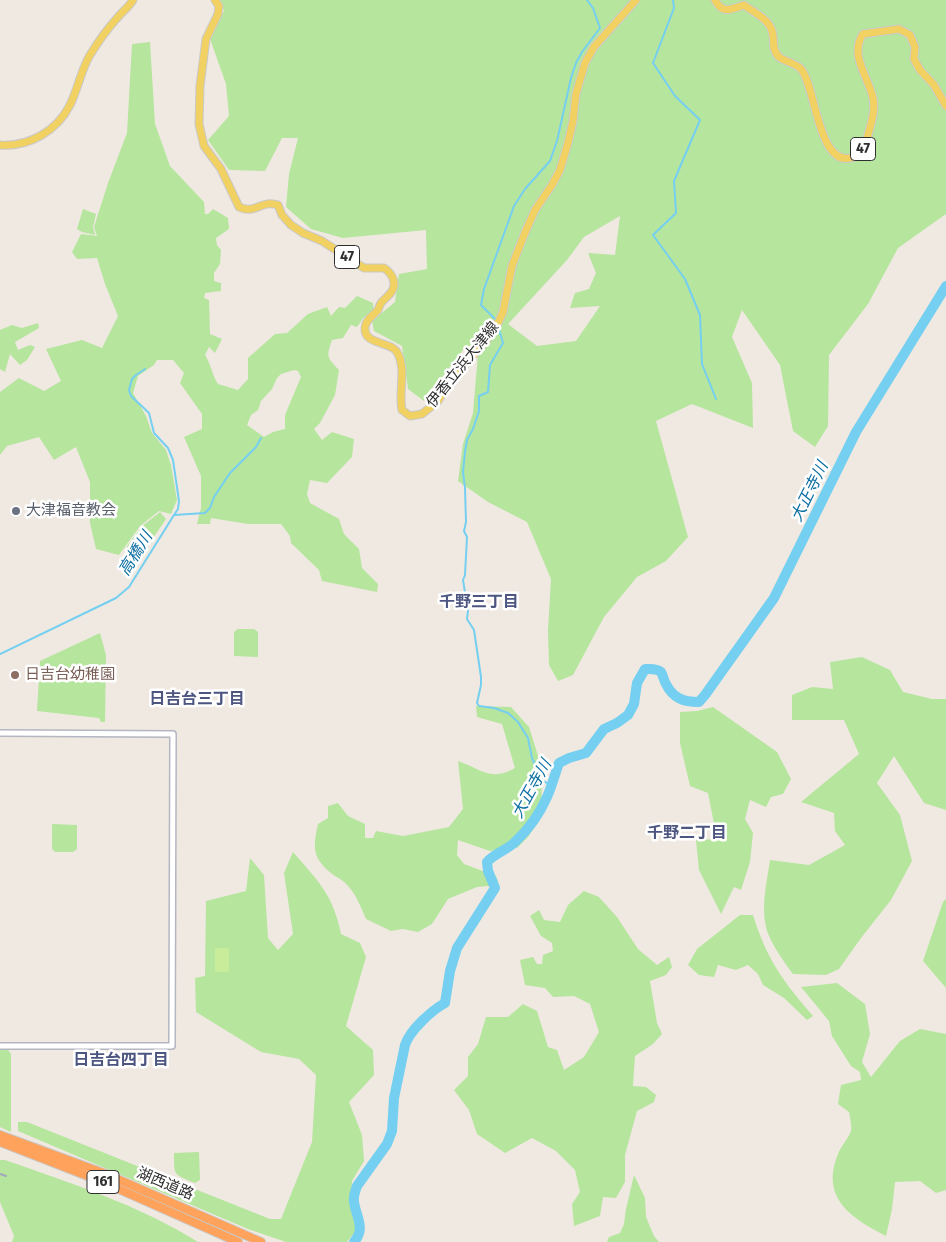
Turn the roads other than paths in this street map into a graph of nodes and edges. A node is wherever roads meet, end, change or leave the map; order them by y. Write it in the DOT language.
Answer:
graph roads {
  1 [pos="133,0"];
  2 [pos="215,0"];
  3 [pos="636,0"];
  4 [pos="715,0"];
  5 [pos="946,106"];
  6 [pos="0,145"];
  7 [pos="0,733"];
  8 [pos="0,1046"];
  9 [pos="0,1135"];
  10 [pos="0,1142"];
  11 [pos="29,1150"];
  12 [pos="238,1242"];
  13 [pos="261,1242"];
  1 -- 6 [label="main road"];
  2 -- 3 [label="main road, 伊香立浜大津線 / 47"];
  4 -- 5 [label="main road, 47"];
  7 -- 8 [label="street"];
  9 -- 11 [label="highway, 湖西道路 / 161"];
  10 -- 11 [label="highway, 湖西道路 / 161"];
  11 -- 12 [label="highway, 湖西道路 / 161"];
  11 -- 13 [label="highway, 湖西道路 / 161"];
}
